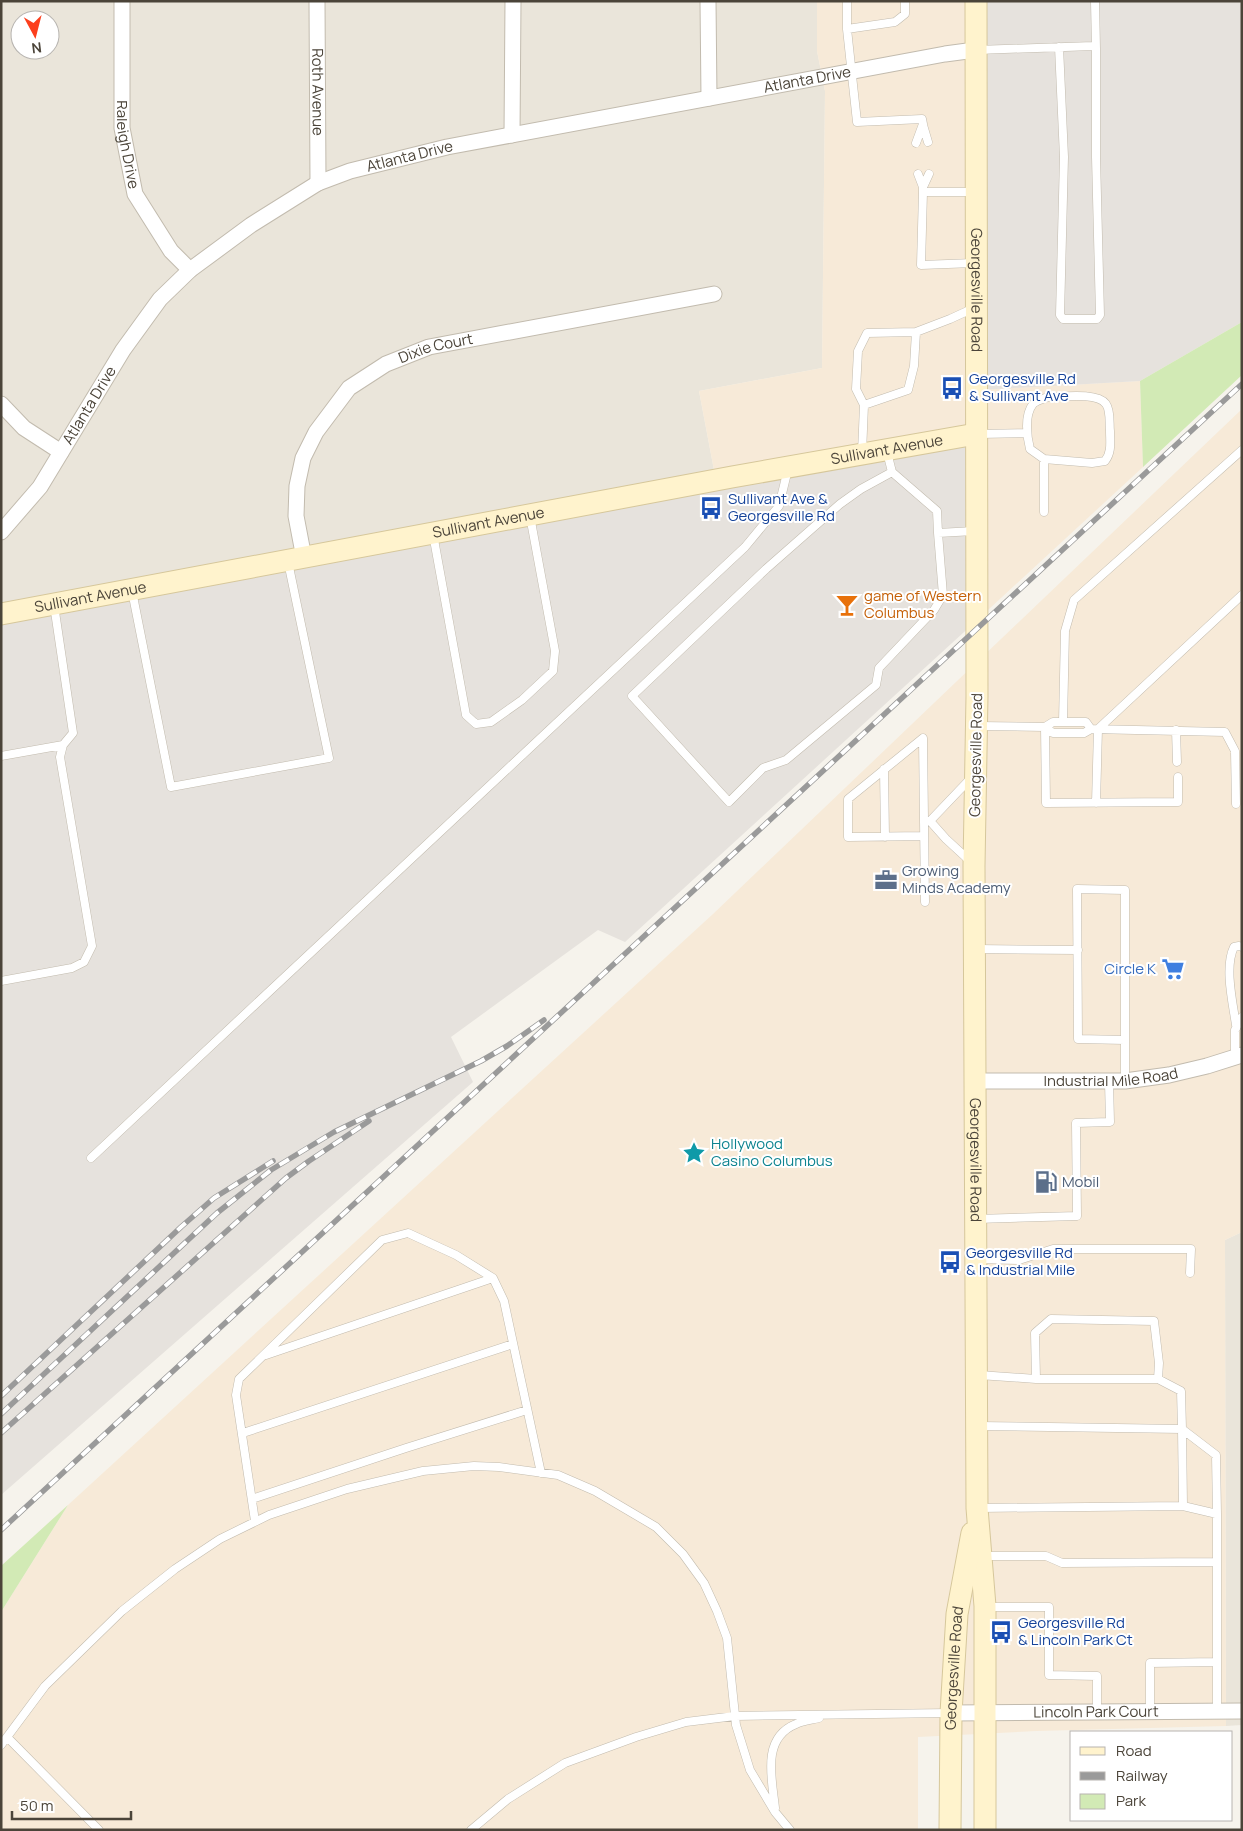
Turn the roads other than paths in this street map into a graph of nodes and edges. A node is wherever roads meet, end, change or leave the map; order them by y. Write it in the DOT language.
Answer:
graph roads {
  1 [pos="122,1"];
  2 [pos="318,1"];
  3 [pos="513,1"];
  4 [pos="708,1"];
  5 [pos="847,1"];
  6 [pos="905,1"];
  7 [pos="976,1"];
  8 [pos="1095,1"];
  9 [pos="847,29"];
  10 [pos="1059,47"];
  11 [pos="1096,49"];
  12 [pos="976,50"];
  13 [pos="852,71"];
  14 [pos="709,98"];
  15 [pos="923,124"];
  16 [pos="512,135"];
  17 [pos="916,142"];
  18 [pos="928,142"];
  19 [pos="918,174"];
  20 [pos="928,174"];
  21 [pos="318,183"];
  22 [pos="923,190"];
  23 [pos="975,192"];
  24 [pos="976,263"];
  25 [pos="190,270"];
  26 [pos="714,294"];
  27 [pos="976,307"];
  28 [pos="916,332"];
  29 [pos="1,404"];
  30 [pos="864,405"];
  31 [pos="1027,433"];
  32 [pos="976,434"];
  33 [pos="886,450"];
  34 [pos="1242,450"];
  35 [pos="61,452"];
  36 [pos="862,454"];
  37 [pos="1044,459"];
  38 [pos="788,467"];
  39 [pos="892,472"];
  40 [pos="1044,512"];
  41 [pos="530,516"];
  42 [pos="976,531"];
  43 [pos="1,532"];
  44 [pos="938,533"];
  45 [pos="433,534"];
  46 [pos="296,559"];
  47 [pos="131,590"];
  48 [pos="1242,594"];
  49 [pos="54,604"];
  50 [pos="1,614"];
  51 [pos="1063,722"];
  52 [pos="976,726"];
  53 [pos="1045,727"];
  54 [pos="1094,729"];
  55 [pos="1176,730"];
  56 [pos="63,745"];
  57 [pos="1,756"];
  58 [pos="1177,762"];
  59 [pos="884,769"];
  60 [pos="974,775"];
  61 [pos="1178,777"];
  62 [pos="1096,803"];
  63 [pos="1236,804"];
  64 [pos="927,821"];
  65 [pos="885,836"];
  66 [pos="924,836"];
  67 [pos="974,866"];
  68 [pos="925,902"];
  69 [pos="1242,947"];
  70 [pos="976,949"];
  71 [pos="1078,950"];
  72 [pos="1,981"];
  73 [pos="1242,1017"];
  74 [pos="1236,1025"];
  75 [pos="1125,1040"];
  76 [pos="1238,1056"];
  77 [pos="976,1081"];
  78 [pos="1125,1081"];
  79 [pos="1109,1082"];
  80 [pos="90,1158"];
  81 [pos="976,1219"];
  82 [pos="976,1259"];
  83 [pos="1190,1273"];
  84 [pos="494,1278"];
  85 [pos="513,1344"];
  86 [pos="263,1356"];
  87 [pos="977,1375"];
  88 [pos="1036,1378"];
  89 [pos="1158,1379"];
  90 [pos="528,1410"];
  91 [pos="977,1426"];
  92 [pos="1182,1429"];
  93 [pos="243,1433"];
  94 [pos="541,1473"];
  95 [pos="252,1499"];
  96 [pos="1183,1506"];
  97 [pos="977,1508"];
  98 [pos="1217,1514"];
  99 [pos="255,1521"];
  100 [pos="981,1556"];
  101 [pos="1217,1562"];
  102 [pos="985,1607"];
  103 [pos="1217,1662"];
  104 [pos="1242,1711"];
  105 [pos="985,1712"];
  106 [pos="1097,1712"];
  107 [pos="1150,1712"];
  108 [pos="1217,1712"];
  109 [pos="951,1713"];
  110 [pos="830,1714"];
  111 [pos="735,1716"];
  112 [pos="7,1737"];
  113 [pos="1,1745"];
  114 [pos="775,1812"];
  115 [pos="99,1830"];
  116 [pos="471,1830"];
  117 [pos="790,1830"];
  118 [pos="950,1830"];
  119 [pos="985,1830"];
  1 -- 25 [label="street, Raleigh Drive"];
  2 -- 21 [label="street, Roth Avenue"];
  3 -- 16 [label="street"];
  4 -- 14 [label="street"];
  5 -- 9 [label="lane"];
  6 -- 9 [label="lane"];
  7 -- 12 [label="main road, Georgesville Road"];
  8 -- 11 [label="lane"];
  9 -- 13 [label="lane"];
  10 -- 11 [label="lane"];
  10 -- 11 [label="lane"];
  10 -- 12 [label="lane"];
  12 -- 13 [label="street, Atlanta Drive"];
  12 -- 23 [label="main road, Georgesville Road"];
  13 -- 14 [label="street, Atlanta Drive"];
  13 -- 15 [label="lane"];
  14 -- 16 [label="street, Atlanta Drive"];
  15 -- 17 [label="lane"];
  15 -- 18 [label="lane"];
  16 -- 21 [label="street, Atlanta Drive"];
  19 -- 22 [label="lane"];
  20 -- 22 [label="lane"];
  21 -- 25 [label="street, Atlanta Drive"];
  22 -- 23 [label="lane"];
  22 -- 24 [label="lane"];
  23 -- 24 [label="main road, Georgesville Road"];
  24 -- 27 [label="main road, Georgesville Road"];
  25 -- 35 [label="street, Atlanta Drive"];
  26 -- 46 [label="street, Dixie Court"];
  27 -- 28 [label="lane"];
  27 -- 32 [label="main road, Georgesville Road"];
  28 -- 30 [label="lane"];
  28 -- 30 [label="lane"];
  29 -- 35 [label="street"];
  30 -- 36 [label="lane"];
  31 -- 32 [label="lane"];
  31 -- 37 [label="lane"];
  31 -- 37 [label="lane"];
  32 -- 33 [label="main road, Sullivant Avenue"];
  32 -- 42 [label="main road, Georgesville Road"];
  33 -- 36 [label="main road, Sullivant Avenue"];
  33 -- 39 [label="lane"];
  34 -- 51 [label="lane"];
  35 -- 43 [label="street, Atlanta Drive"];
  36 -- 38 [label="main road, Sullivant Avenue"];
  37 -- 40 [label="lane"];
  38 -- 41 [label="main road, Sullivant Avenue"];
  38 -- 80 [label="lane"];
  39 -- 44 [label="lane"];
  39 -- 44 [label="lane"];
  41 -- 45 [label="main road, Sullivant Avenue"];
  41 -- 45 [label="lane"];
  42 -- 44 [label="lane"];
  42 -- 52 [label="main road, Georgesville Road"];
  45 -- 46 [label="main road, Sullivant Avenue"];
  46 -- 47 [label="main road, Sullivant Avenue"];
  46 -- 47 [label="lane"];
  47 -- 49 [label="main road, Sullivant Avenue"];
  48 -- 54 [label="lane"];
  49 -- 50 [label="main road, Sullivant Avenue"];
  49 -- 56 [label="lane"];
  51 -- 53 [label="lane"];
  51 -- 54 [label="lane"];
  52 -- 53 [label="lane"];
  52 -- 60 [label="main road, Georgesville Road"];
  53 -- 54 [label="lane"];
  53 -- 62 [label="lane"];
  54 -- 55 [label="lane"];
  54 -- 62 [label="lane"];
  55 -- 58 [label="lane"];
  55 -- 63 [label="lane"];
  56 -- 57 [label="lane"];
  56 -- 72 [label="lane"];
  59 -- 64 [label="lane"];
  59 -- 65 [label="lane"];
  59 -- 65 [label="lane"];
  60 -- 64 [label="lane"];
  60 -- 67 [label="main road, Georgesville Road"];
  61 -- 62 [label="lane"];
  64 -- 66 [label="lane"];
  64 -- 67 [label="lane"];
  65 -- 66 [label="lane"];
  66 -- 68 [label="lane"];
  67 -- 70 [label="main road, Georgesville Road"];
  69 -- 74 [label="lane"];
  70 -- 71 [label="lane"];
  70 -- 77 [label="main road, Georgesville Road"];
  71 -- 75 [label="lane"];
  71 -- 75 [label="lane"];
  73 -- 74 [label="lane"];
  74 -- 76 [label="lane"];
  75 -- 78 [label="lane"];
  76 -- 78 [label="street, Industrial Mile Road"];
  77 -- 79 [label="street, Industrial Mile Road"];
  77 -- 81 [label="main road, Georgesville Road"];
  78 -- 79 [label="street, Industrial Mile Road"];
  79 -- 81 [label="lane"];
  81 -- 82 [label="main road, Georgesville Road"];
  82 -- 83 [label="lane"];
  82 -- 87 [label="main road, Georgesville Road"];
  84 -- 85 [label="lane"];
  84 -- 86 [label="lane"];
  84 -- 86 [label="lane"];
  85 -- 90 [label="lane"];
  85 -- 93 [label="lane"];
  86 -- 93 [label="lane"];
  87 -- 88 [label="lane"];
  87 -- 91 [label="main road, Georgesville Road"];
  88 -- 89 [label="lane"];
  88 -- 89 [label="lane"];
  89 -- 92 [label="lane"];
  90 -- 94 [label="lane"];
  90 -- 95 [label="lane"];
  91 -- 92 [label="lane"];
  91 -- 97 [label="main road, Georgesville Road"];
  92 -- 96 [label="lane"];
  92 -- 98 [label="lane"];
  93 -- 95 [label="lane"];
  94 -- 99 [label="lane"];
  94 -- 111 [label="lane"];
  95 -- 99 [label="lane"];
  96 -- 97 [label="lane"];
  96 -- 98 [label="lane"];
  97 -- 100 [label="main road, Georgesville Road"];
  97 -- 109 [label="main road, Georgesville Road"];
  98 -- 101 [label="lane"];
  99 -- 112 [label="lane"];
  100 -- 101 [label="lane"];
  100 -- 102 [label="main road, Georgesville Road"];
  101 -- 103 [label="lane"];
  102 -- 105 [label="main road, Georgesville Road"];
  102 -- 106 [label="lane"];
  103 -- 107 [label="lane"];
  103 -- 108 [label="lane"];
  104 -- 108 [label="street, Lincoln Park Court"];
  105 -- 106 [label="street, Lincoln Park Court"];
  105 -- 109 [label="street, Lincoln Park Court"];
  105 -- 119 [label="main road, Georgesville Road"];
  106 -- 107 [label="street, Lincoln Park Court"];
  107 -- 108 [label="street, Lincoln Park Court"];
  109 -- 110 [label="lane"];
  109 -- 118 [label="main road, Georgesville Road"];
  110 -- 111 [label="lane"];
  110 -- 114 [label="lane"];
  111 -- 114 [label="lane"];
  111 -- 116 [label="lane"];
  112 -- 113 [label="lane"];
  112 -- 115 [label="lane"];
  114 -- 117 [label="lane"];
}
